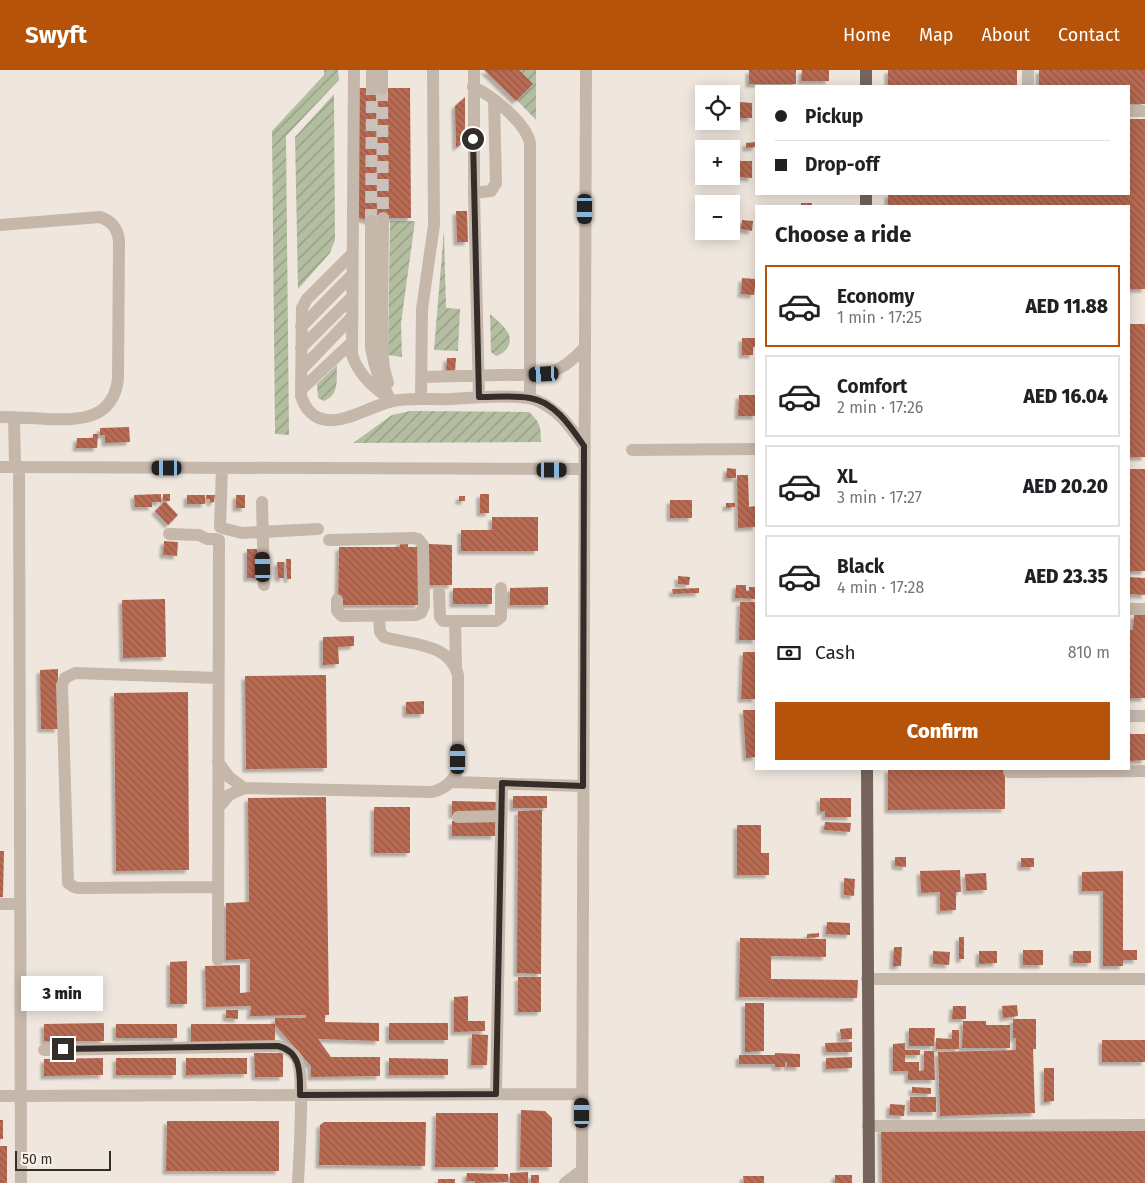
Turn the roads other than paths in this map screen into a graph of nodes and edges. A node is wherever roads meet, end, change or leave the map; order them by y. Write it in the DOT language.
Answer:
graph roads {
  1 [pos="354,70"];
  2 [pos="372,70"];
  3 [pos="382,70"];
  4 [pos="433,70"];
  5 [pos="474,70"];
  6 [pos="586,70"];
  7 [pos="866,70"];
  8 [pos="1028,70"];
  9 [pos="866,85"];
  10 [pos="1028,85"];
  11 [pos="473,87"];
  12 [pos="494,100"];
  13 [pos="1130,111"];
  14 [pos="1145,111"];
  15 [pos="474,193"];
  16 [pos="377,220"];
  17 [pos="0,225"];
  18 [pos="352,291"];
  19 [pos="352,342"];
  20 [pos="584,348"];
  21 [pos="301,353"];
  22 [pos="529,374"];
  23 [pos="479,376"];
  24 [pos="422,377"];
  25 [pos="479,397"];
  26 [pos="530,398"];
  27 [pos="421,400"];
  28 [pos="393,401"];
  29 [pos="0,416"];
  30 [pos="14,417"];
  31 [pos="584,446"];
  32 [pos="755,449"];
  33 [pos="632,450"];
  34 [pos="0,467"];
  35 [pos="17,467"];
  36 [pos="222,468"];
  37 [pos="584,469"];
  38 [pos="262,502"];
  39 [pos="318,530"];
  40 [pos="263,532"];
  41 [pos="169,534"];
  42 [pos="219,534"];
  43 [pos="329,540"];
  44 [pos="264,585"];
  45 [pos="500,588"];
  46 [pos="439,592"];
  47 [pos="337,600"];
  48 [pos="1145,609"];
  49 [pos="1130,610"];
  50 [pos="379,616"];
  51 [pos="456,621"];
  52 [pos="456,666"];
  53 [pos="218,678"];
  54 [pos="1130,716"];
  55 [pos="1145,716"];
  56 [pos="218,762"];
  57 [pos="867,770"];
  58 [pos="1145,771"];
  59 [pos="1009,772"];
  60 [pos="451,782"];
  61 [pos="502,783"];
  62 [pos="583,786"];
  63 [pos="244,788"];
  64 [pos="218,808"];
  65 [pos="501,816"];
  66 [pos="458,817"];
  67 [pos="218,887"];
  68 [pos="0,904"];
  69 [pos="20,904"];
  70 [pos="218,960"];
  71 [pos="868,979"];
  72 [pos="1145,979"];
  73 [pos="44,1050"];
  74 [pos="496,1094"];
  75 [pos="582,1094"];
  76 [pos="300,1095"];
  77 [pos="0,1096"];
  78 [pos="20,1096"];
  79 [pos="1145,1125"];
  80 [pos="868,1126"];
  81 [pos="582,1177"];
  82 [pos="21,1183"];
  83 [pos="298,1183"];
  84 [pos="565,1183"];
  85 [pos="869,1183"];
  1 -- 18 [label="street"];
  2 -- 3 [label="street"];
  4 -- 24 [label="street"];
  5 -- 11 [label="street"];
  6 -- 20 [label="street"];
  7 -- 9 [label="main road"];
  8 -- 10 [label="street"];
  11 -- 12 [label="street"];
  11 -- 15 [label="street"];
  12 -- 15 [label="street"];
  12 -- 22 [label="street"];
  13 -- 14 [label="street"];
  15 -- 23 [label="street"];
  16 -- 28 [label="street"];
  17 -- 30 [label="street"];
  18 -- 19 [label="street"];
  18 -- 21 [label="street"];
  18 -- 21 [label="street"];
  18 -- 21 [label="street"];
  18 -- 21 [label="street"];
  19 -- 21 [label="street"];
  19 -- 28 [label="street"];
  20 -- 22 [label="street"];
  20 -- 31 [label="street"];
  21 -- 28 [label="street"];
  22 -- 23 [label="street"];
  22 -- 26 [label="street"];
  23 -- 24 [label="street"];
  23 -- 25 [label="street"];
  24 -- 27 [label="street"];
  25 -- 26 [label="street"];
  25 -- 27 [label="street"];
  26 -- 31 [label="street"];
  27 -- 28 [label="street"];
  29 -- 30 [label="street"];
  30 -- 35 [label="street"];
  31 -- 37 [label="street"];
  32 -- 33 [label="street"];
  34 -- 35 [label="street"];
  35 -- 36 [label="street"];
  35 -- 69 [label="street"];
  36 -- 37 [label="street"];
  36 -- 42 [label="street"];
  37 -- 62 [label="street"];
  38 -- 40 [label="street"];
  39 -- 40 [label="street"];
  40 -- 42 [label="street"];
  40 -- 44 [label="street"];
  41 -- 42 [label="street"];
  42 -- 53 [label="street"];
  43 -- 50 [label="street"];
  45 -- 51 [label="street"];
  46 -- 51 [label="street"];
  47 -- 50 [label="street"];
  48 -- 49 [label="street"];
  50 -- 52 [label="street"];
  51 -- 52 [label="street"];
  52 -- 60 [label="street"];
  53 -- 56 [label="street"];
  53 -- 67 [label="street"];
  54 -- 55 [label="street"];
  56 -- 63 [label="street"];
  56 -- 64 [label="street"];
  57 -- 71 [label="main road"];
  58 -- 59 [label="street"];
  60 -- 61 [label="street"];
  60 -- 63 [label="street"];
  61 -- 62 [label="street"];
  61 -- 65 [label="street"];
  62 -- 75 [label="street"];
  63 -- 64 [label="street"];
  64 -- 67 [label="street"];
  65 -- 66 [label="street"];
  65 -- 74 [label="street"];
  67 -- 70 [label="street"];
  68 -- 69 [label="street"];
  69 -- 78 [label="street"];
  71 -- 72 [label="street"];
  71 -- 80 [label="main road"];
  73 -- 76 [label="street"];
  74 -- 75 [label="street"];
  74 -- 76 [label="street"];
  75 -- 81 [label="street"];
  76 -- 78 [label="street"];
  76 -- 83 [label="street"];
  77 -- 78 [label="street"];
  78 -- 82 [label="street"];
  79 -- 80 [label="street"];
  80 -- 85 [label="main road"];
  81 -- 84 [label="street"];
}
